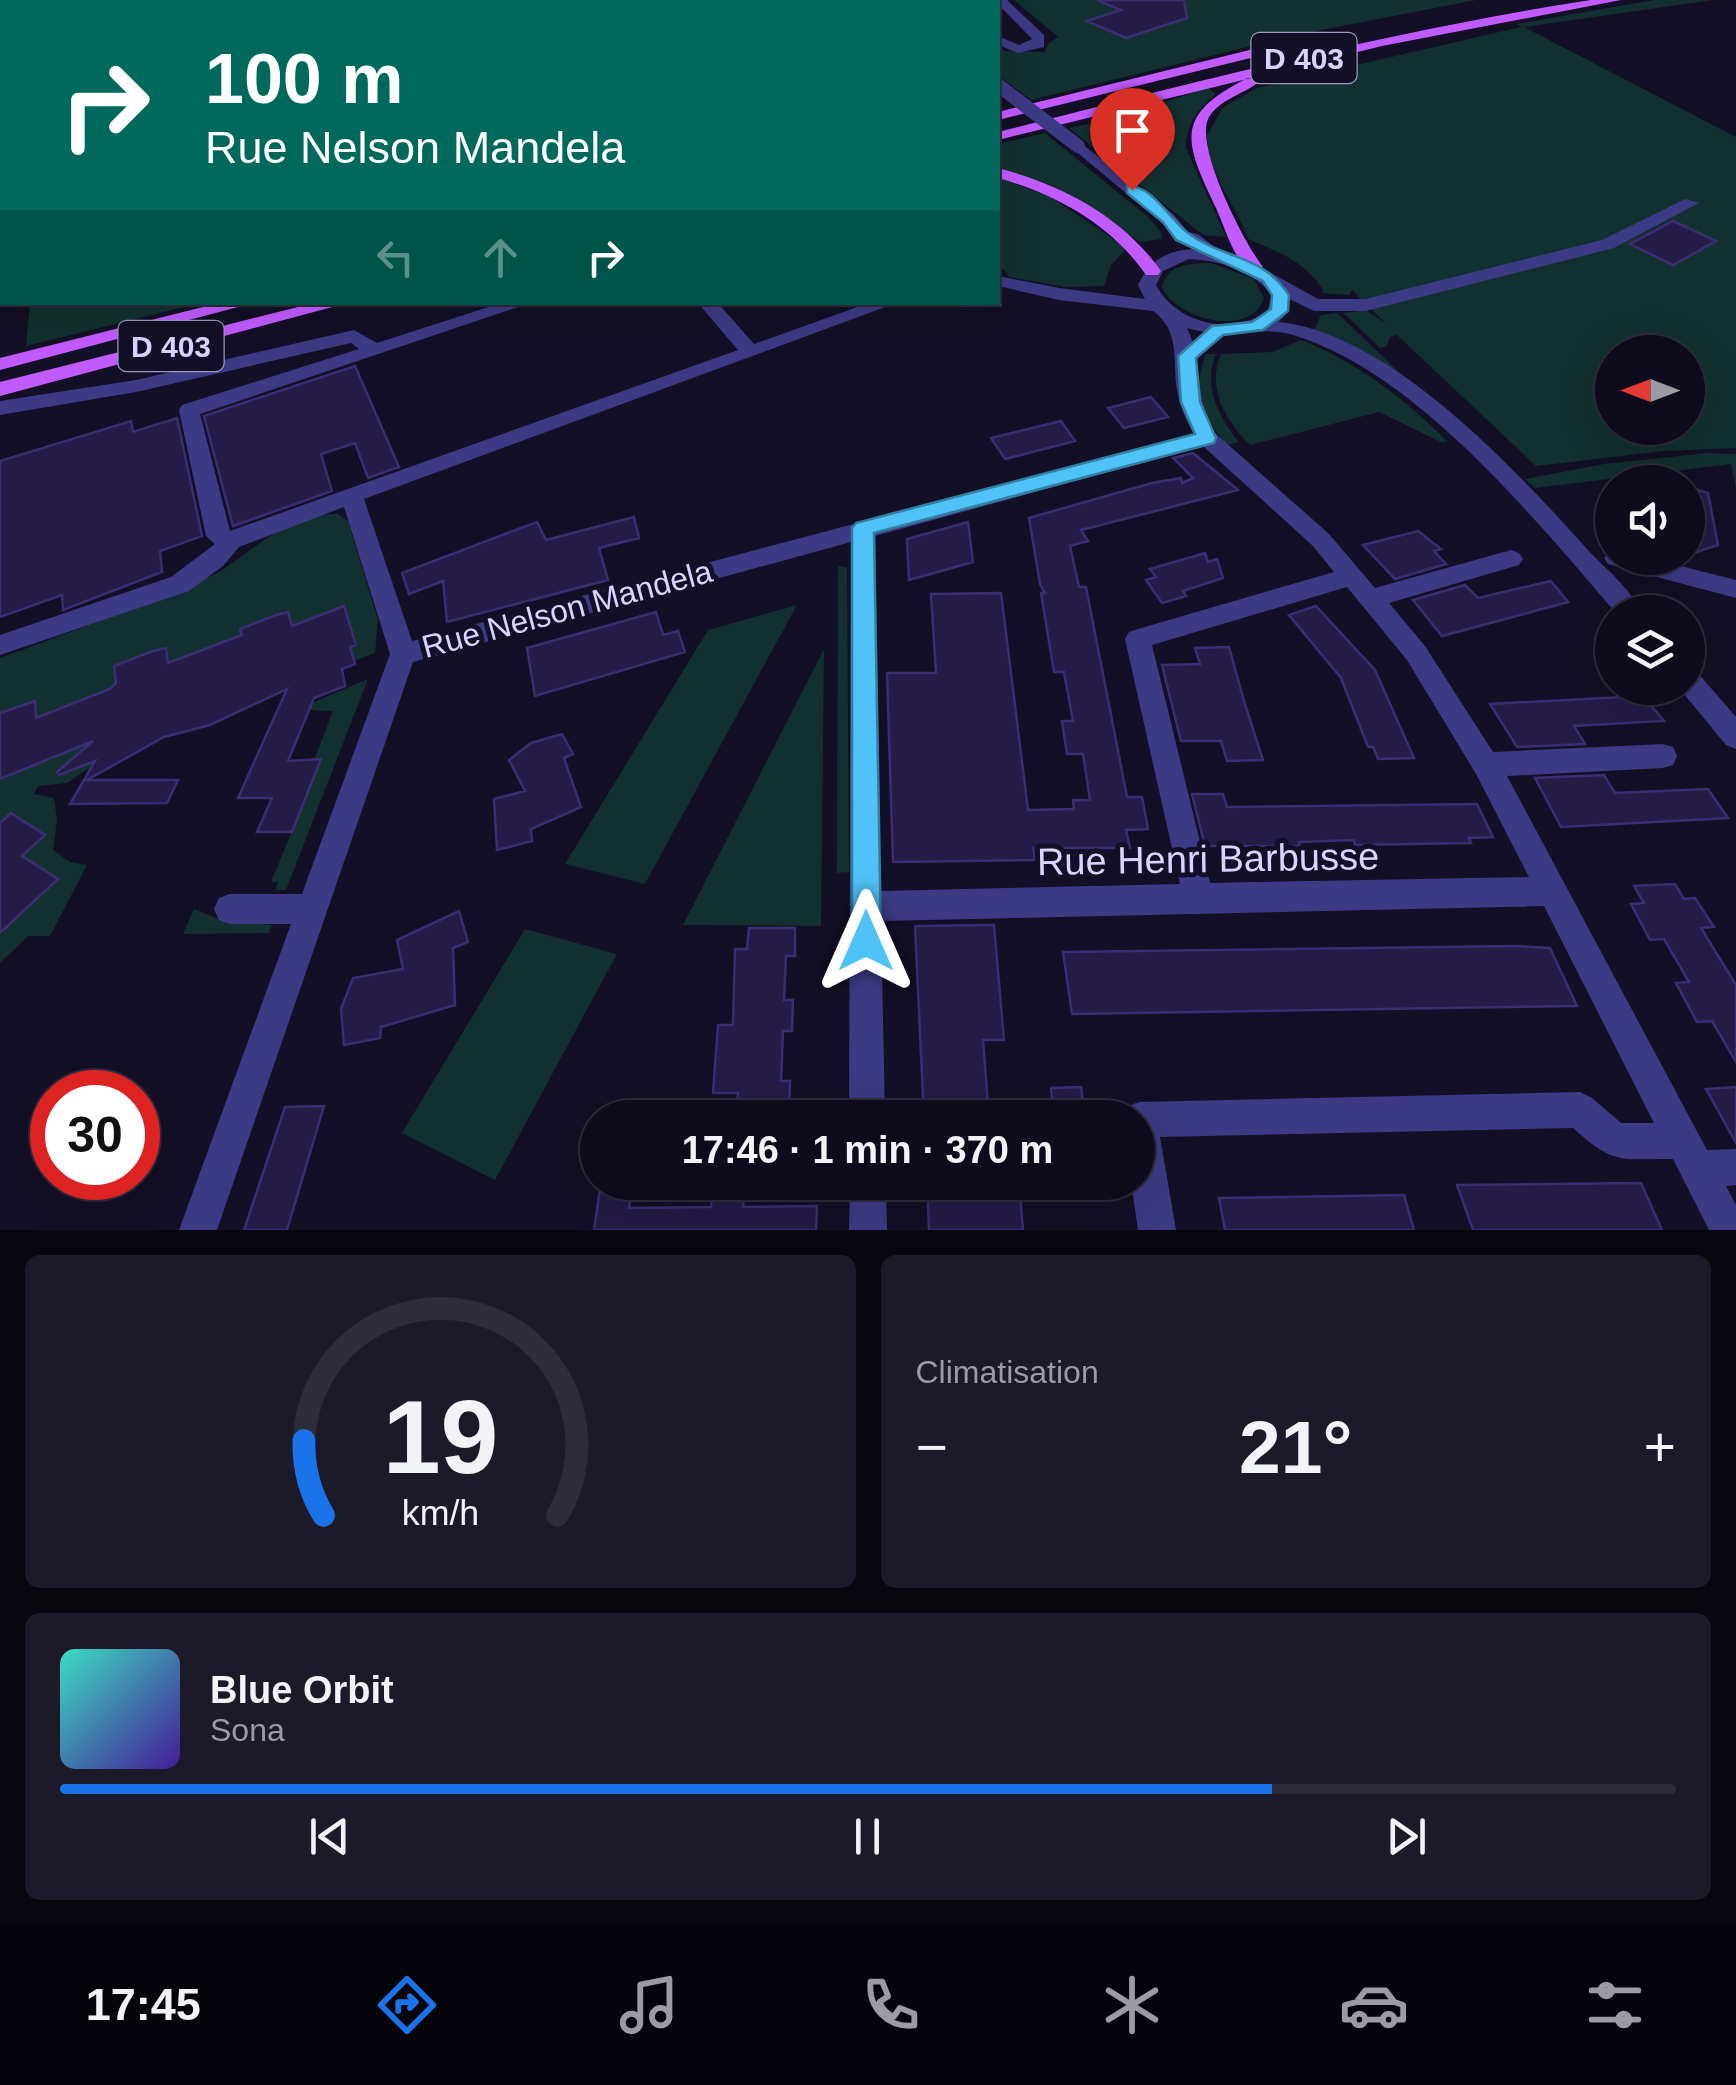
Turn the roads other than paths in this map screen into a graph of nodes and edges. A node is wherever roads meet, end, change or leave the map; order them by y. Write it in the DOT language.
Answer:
graph roads {
  1 [pos="1000,0"];
  2 [pos="1516,0"];
  3 [pos="1615,0"];
  4 [pos="1478,6"];
  5 [pos="1000,41"];
  6 [pos="1282,46"];
  7 [pos="1330,52"];
  8 [pos="1000,88"];
  9 [pos="1000,116"];
  10 [pos="1000,135"];
  11 [pos="1000,175"];
  12 [pos="1691,203"];
  13 [pos="1182,236"];
  14 [pos="1215,256"];
  15 [pos="1172,258"];
  16 [pos="1254,267"];
  17 [pos="1150,274"];
  18 [pos="1000,281"];
  19 [pos="1275,284"];
  20 [pos="1100,296"];
  21 [pos="1314,304"];
  22 [pos="236,305"];
  23 [pos="330,305"];
  24 [pos="514,305"];
  25 [pos="709,305"];
  26 [pos="882,305"];
  27 [pos="1165,311"];
  28 [pos="1266,321"];
  29 [pos="1218,330"];
  30 [pos="373,349"];
  31 [pos="751,354"];
  32 [pos="1187,356"];
  33 [pos="0,364"];
  34 [pos="0,389"];
  35 [pos="0,408"];
  36 [pos="1207,438"];
  37 [pos="351,494"];
  38 [pos="863,528"];
  39 [pos="230,541"];
  40 [pos="1510,558"];
  41 [pos="1582,558"];
  42 [pos="1595,558"];
  43 [pos="1683,575"];
  44 [pos="1353,576"];
  45 [pos="1736,589"];
  46 [pos="1614,595"];
  47 [pos="1374,598"];
  48 [pos="0,645"];
  49 [pos="403,654"];
  50 [pos="1705,700"];
  51 [pos="1736,736"];
  52 [pos="1663,756"];
  53 [pos="1486,766"];
  54 [pos="1552,891"];
  55 [pos="1199,900"];
  56 [pos="866,906"];
  57 [pos="230,910"];
  58 [pos="311,910"];
  59 [pos="867,1100"];
  60 [pos="1690,1155"];
  61 [pos="1736,1167"];
  62 [pos="868,1200"];
  63 [pos="198,1230"];
  64 [pos="868,1230"];
  65 [pos="1157,1230"];
  66 [pos="1729,1230"];
  1 -- 5 [label="street"];
  2 -- 4 [label="main road"];
  3 -- 7 [label="main road, D 403"];
  6 -- 9 [label="main road, D 403"];
  7 -- 10 [label="main road, D 403"];
  7 -- 16 [label="main road"];
  8 -- 13 [label="street, bridge"];
  11 -- 17 [label="main road"];
  12 -- 21 [label="street"];
  13 -- 14 [label="street"];
  13 -- 15 [label="street"];
  14 -- 15 [label="street"];
  14 -- 16 [label="street"];
  15 -- 17 [label="street"];
  16 -- 19 [label="street"];
  17 -- 20 [label="street"];
  17 -- 27 [label="street"];
  18 -- 20 [label="street"];
  19 -- 21 [label="street"];
  19 -- 28 [label="street"];
  20 -- 27 [label="street"];
  21 -- 28 [label="street"];
  22 -- 33 [label="main road, D 403"];
  23 -- 34 [label="main road, D 403"];
  24 -- 30 [label="street"];
  25 -- 31 [label="street"];
  26 -- 31 [label="street"];
  27 -- 29 [label="street"];
  27 -- 32 [label="street"];
  28 -- 29 [label="street"];
  28 -- 41 [label="street"];
  29 -- 32 [label="street"];
  30 -- 35 [label="street"];
  30 -- 39 [label="street"];
  31 -- 37 [label="street"];
  32 -- 36 [label="street"];
  36 -- 38 [label="street, Rue Nelson Mandela"];
  36 -- 44 [label="street"];
  37 -- 39 [label="street"];
  37 -- 49 [label="street"];
  38 -- 49 [label="street, Rue Nelson Mandela"];
  38 -- 56 [label="street"];
  39 -- 48 [label="street"];
  40 -- 47 [label="street"];
  41 -- 42 [label="street"];
  41 -- 46 [label="street"];
  43 -- 45 [label="street"];
  44 -- 47 [label="street"];
  44 -- 55 [label="street"];
  47 -- 53 [label="street"];
  49 -- 58 [label="street, Rue Nelson Mandela"];
  50 -- 51 [label="street"];
  52 -- 53 [label="street"];
  53 -- 54 [label="street"];
  54 -- 55 [label="street, Rue Henri Barbusse"];
  54 -- 60 [label="street"];
  55 -- 56 [label="street, Rue Henri Barbusse"];
  56 -- 59 [label="street"];
  57 -- 58 [label="street"];
  58 -- 63 [label="street, Rue Nelson Mandela"];
  60 -- 61 [label="street"];
  60 -- 65 [label="street"];
  60 -- 66 [label="street"];
  62 -- 64 [label="street"];
}
